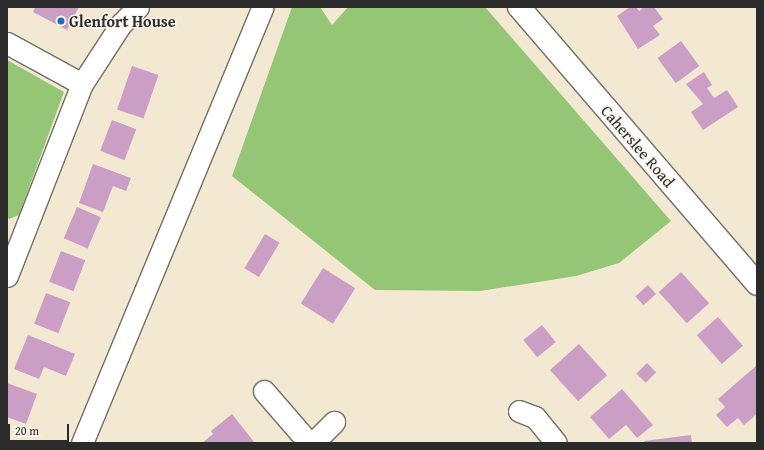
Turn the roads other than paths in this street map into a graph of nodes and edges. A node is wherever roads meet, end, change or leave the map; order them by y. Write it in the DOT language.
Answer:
graph roads {
  1 [pos="138,7"];
  2 [pos="263,7"];
  3 [pos="519,7"];
  4 [pos="7,44"];
  5 [pos="82,84"];
  6 [pos="14,236"];
  7 [pos="7,276"];
  8 [pos="757,284"];
  9 [pos="264,390"];
  10 [pos="519,411"];
  11 [pos="334,422"];
  12 [pos="82,443"];
  13 [pos="309,443"];
  14 [pos="313,443"];
  15 [pos="556,443"];
  1 -- 5 [label="street"];
  2 -- 12 [label="street"];
  3 -- 8 [label="main road, Caherslee Road"];
  4 -- 5 [label="street"];
  5 -- 6 [label="street"];
  6 -- 7 [label="street"];
  9 -- 13 [label="street"];
  10 -- 15 [label="street"];
  11 -- 14 [label="street"];
}
